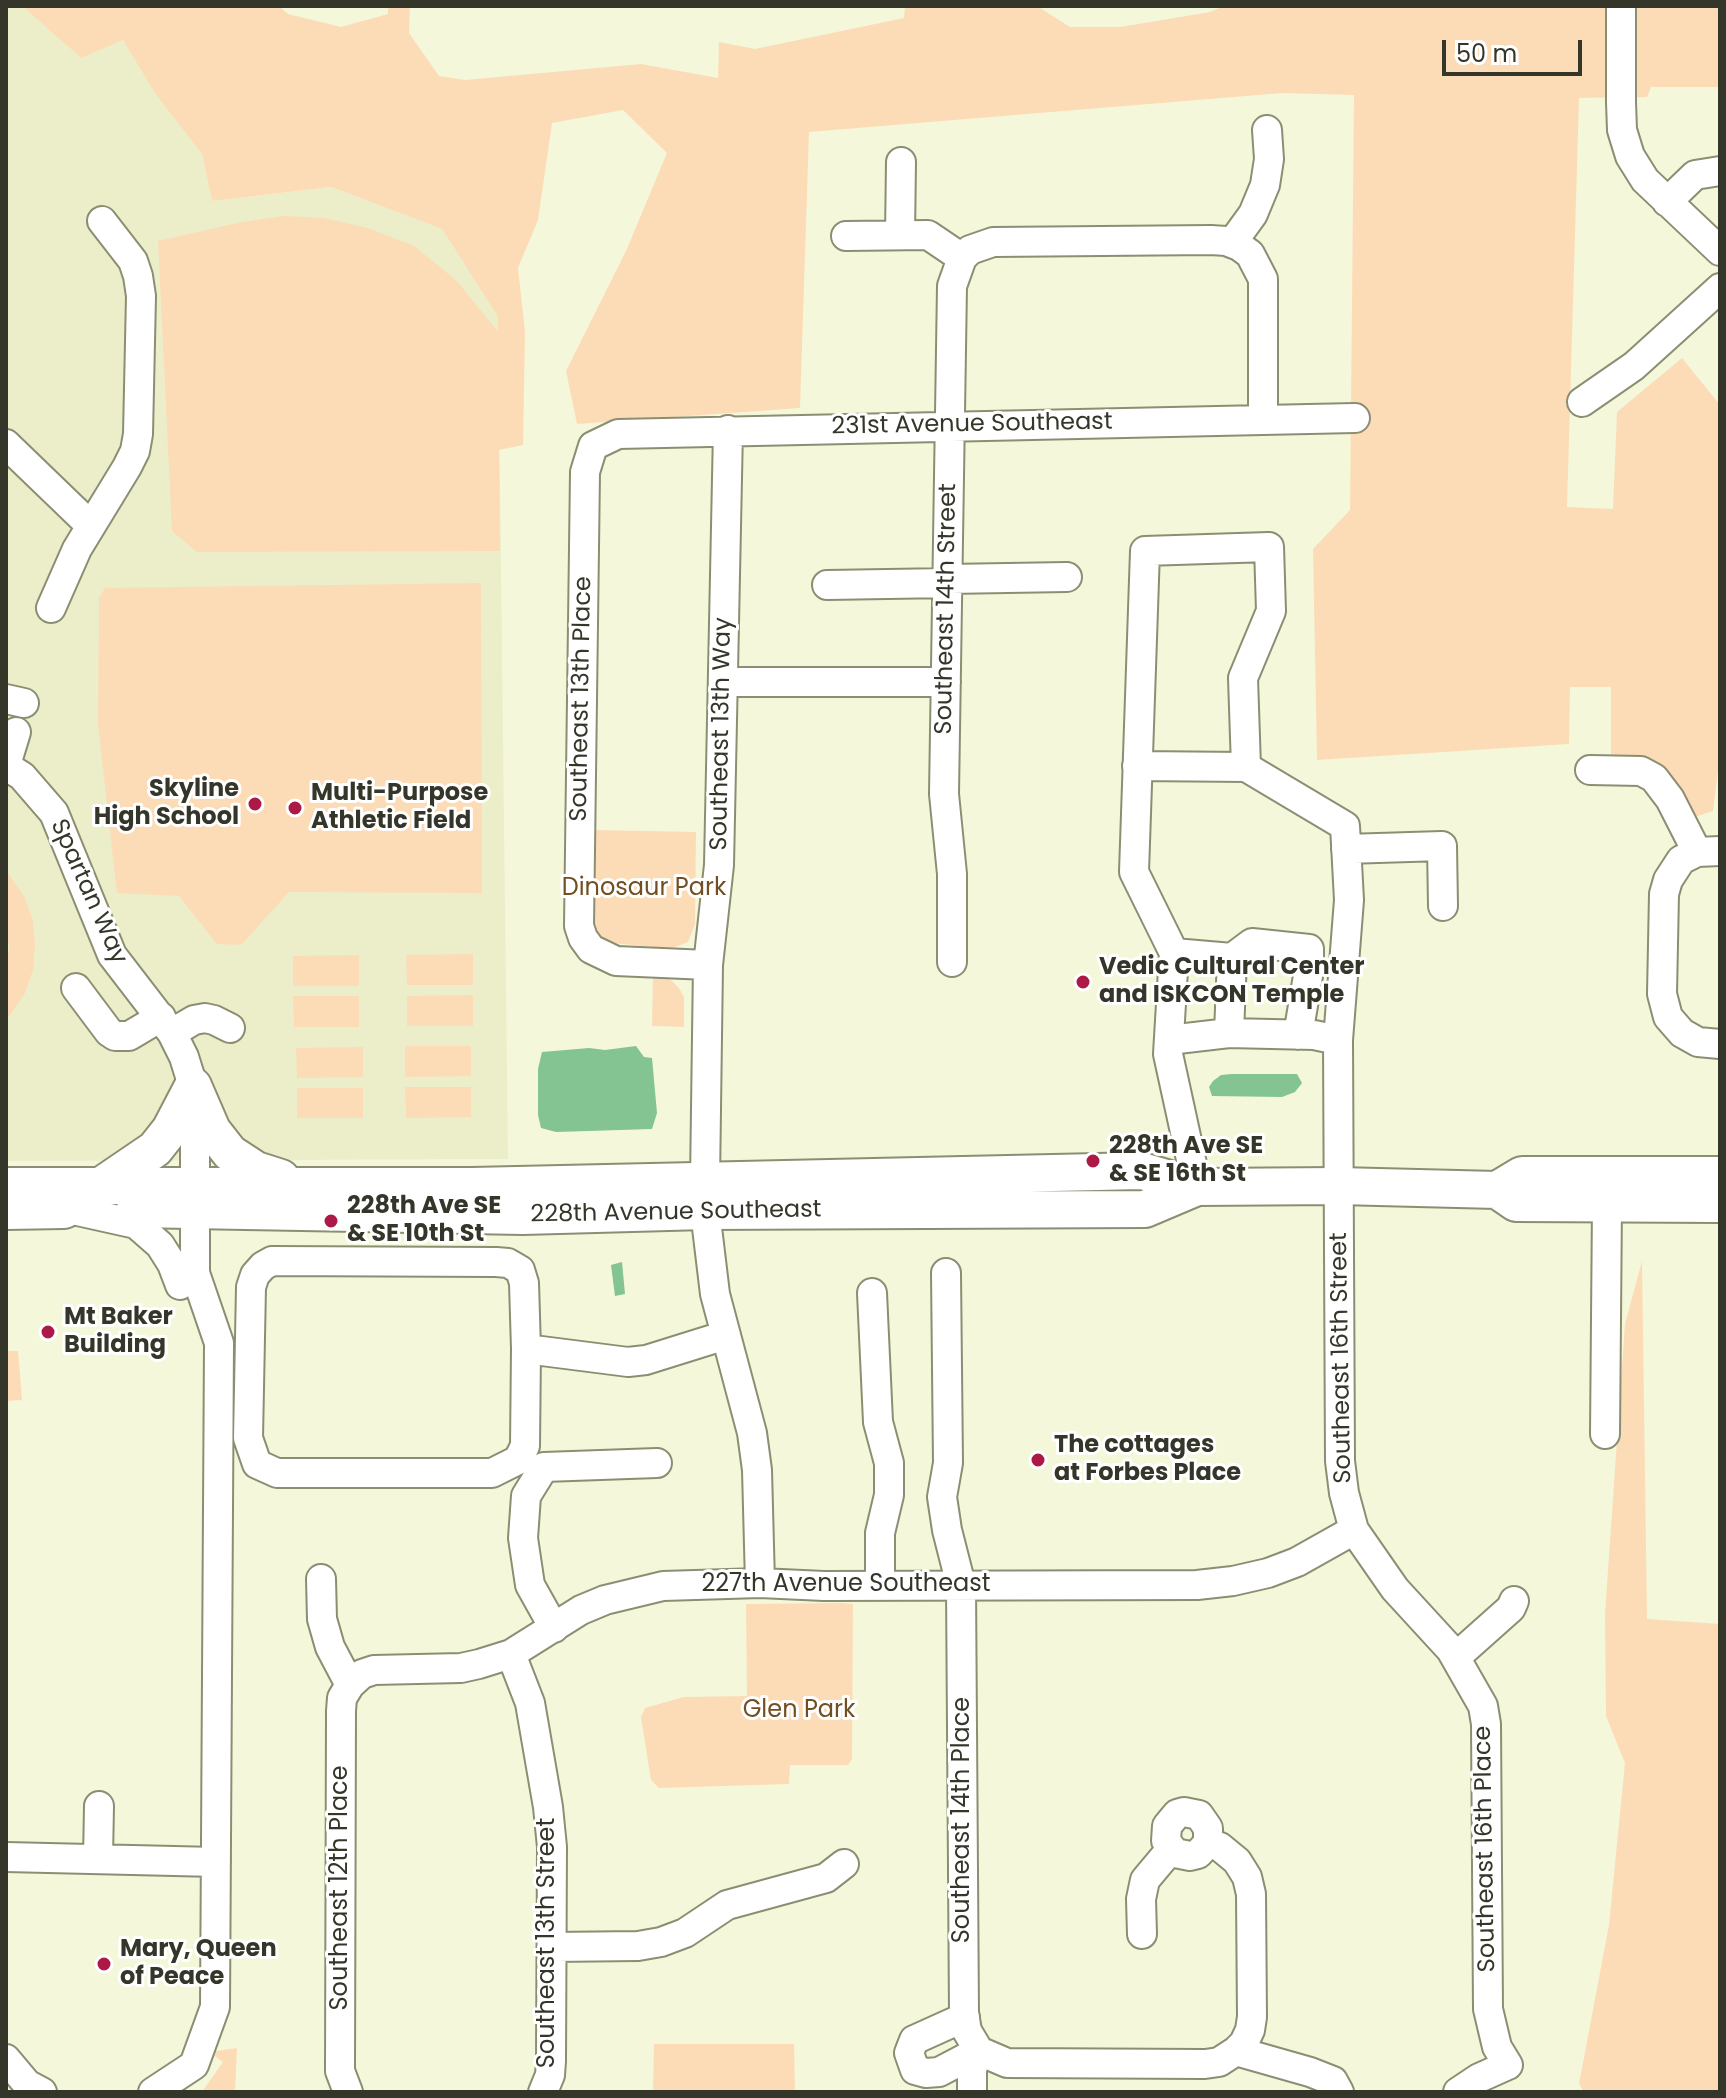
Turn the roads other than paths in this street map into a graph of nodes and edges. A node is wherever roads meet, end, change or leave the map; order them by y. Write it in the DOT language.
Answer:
graph roads {
  1 [pos="1621,6"];
  2 [pos="1267,130"];
  3 [pos="901,162"];
  4 [pos="1720,171"];
  5 [pos="1667,202"];
  6 [pos="102,221"];
  7 [pos="900,235"];
  8 [pos="846,236"];
  9 [pos="1241,248"];
  10 [pos="1720,251"];
  11 [pos="962,258"];
  12 [pos="1720,288"];
  13 [pos="1582,402"];
  14 [pos="1355,418"];
  15 [pos="1263,419"];
  16 [pos="950,425"];
  17 [pos="728,430"];
  18 [pos="6,444"];
  19 [pos="593,446"];
  20 [pos="91,526"];
  21 [pos="1067,577"];
  22 [pos="948,581"];
  23 [pos="827,585"];
  24 [pos="51,608"];
  25 [pos="723,682"];
  26 [pos="946,682"];
  27 [pos="16,732"];
  28 [pos="6,766"];
  29 [pos="1137,766"];
  30 [pos="1246,767"];
  31 [pos="1590,770"];
  32 [pos="1346,849"];
  33 [pos="1699,854"];
  34 [pos="1443,906"];
  35 [pos="1174,953"];
  36 [pos="1232,958"];
  37 [pos="952,962"];
  38 [pos="708,965"];
  39 [pos="1309,970"];
  40 [pos="1342,983"];
  41 [pos="76,988"];
  42 [pos="166,1025"];
  43 [pos="230,1028"];
  44 [pos="1229,1033"];
  45 [pos="1298,1035"];
  46 [pos="1169,1040"];
  47 [pos="1338,1040"];
  48 [pos="1720,1044"];
  49 [pos="193,1086"];
  50 [pos="1720,1175"];
  51 [pos="102,1185"];
  52 [pos="303,1185"];
  53 [pos="6,1186"];
  54 [pos="1339,1186"];
  55 [pos="1197,1187"];
  56 [pos="1497,1190"];
  57 [pos="705,1196"];
  58 [pos="195,1197"];
  59 [pos="1607,1204"];
  60 [pos="1720,1204"];
  61 [pos="73,1210"];
  62 [pos="6,1211"];
  63 [pos="946,1273"];
  64 [pos="187,1279"];
  65 [pos="872,1293"];
  66 [pos="726,1335"];
  67 [pos="526,1349"];
  68 [pos="1605,1434"];
  69 [pos="657,1463"];
  70 [pos="1354,1530"];
  71 [pos="321,1579"];
  72 [pos="760,1583"];
  73 [pos="880,1585"];
  74 [pos="961,1585"];
  75 [pos="1514,1601"];
  76 [pos="554,1628"];
  77 [pos="511,1654"];
  78 [pos="1456,1657"];
  79 [pos="350,1685"];
  80 [pos="99,1806"];
  81 [pos="1208,1843"];
  82 [pos="1171,1849"];
  83 [pos="6,1857"];
  84 [pos="98,1858"];
  85 [pos="216,1862"];
  86 [pos="844,1864"];
  87 [pos="1142,1934"];
  88 [pos="553,1947"];
  89 [pos="965,2017"];
  90 [pos="1240,2047"];
  91 [pos="979,2051"];
  92 [pos="6,2059"];
  93 [pos="545,2091"];
  94 [pos="42,2092"];
  95 [pos="153,2092"];
  96 [pos="348,2092"];
  97 [pos="972,2092"];
  98 [pos="1339,2092"];
  99 [pos="1458,2092"];
  1 -- 5 [label="street"];
  2 -- 9 [label="street"];
  3 -- 7 [label="street"];
  4 -- 5 [label="street"];
  5 -- 10 [label="street"];
  6 -- 20 [label="street"];
  7 -- 8 [label="street"];
  7 -- 11 [label="street"];
  9 -- 11 [label="street"];
  9 -- 15 [label="street"];
  11 -- 16 [label="street, Southeast 14th Street"];
  12 -- 13 [label="street"];
  14 -- 15 [label="street, 231st Avenue Southeast"];
  15 -- 16 [label="street, 231st Avenue Southeast"];
  16 -- 17 [label="street, 231st Avenue Southeast"];
  16 -- 22 [label="street, Southeast 14th Street"];
  17 -- 19 [label="street, 231st Avenue Southeast"];
  17 -- 25 [label="street, Southeast 13th Way"];
  18 -- 20 [label="street"];
  19 -- 38 [label="street, Southeast 13th Place"];
  20 -- 24 [label="street"];
  21 -- 22 [label="street"];
  22 -- 23 [label="street"];
  22 -- 26 [label="street, Southeast 14th Street"];
  25 -- 26 [label="street"];
  25 -- 38 [label="street, Southeast 13th Way"];
  26 -- 37 [label="street, Southeast 14th Street"];
  27 -- 28 [label="street, Spartan Way"];
  28 -- 42 [label="street, Spartan Way"];
  29 -- 30 [label="street"];
  29 -- 30 [label="street"];
  29 -- 35 [label="street"];
  30 -- 32 [label="street"];
  31 -- 33 [label="street"];
  32 -- 34 [label="street"];
  32 -- 40 [label="street, Southeast 16th Street"];
  33 -- 48 [label="street"];
  35 -- 36 [label="street"];
  35 -- 46 [label="street"];
  36 -- 39 [label="street"];
  36 -- 44 [label="street"];
  38 -- 57 [label="street, Southeast 13th Way"];
  39 -- 40 [label="street"];
  39 -- 45 [label="street"];
  40 -- 47 [label="street, Southeast 16th Street"];
  41 -- 42 [label="street"];
  42 -- 43 [label="street"];
  42 -- 49 [label="street, Spartan Way"];
  44 -- 45 [label="street"];
  44 -- 46 [label="street"];
  45 -- 47 [label="street"];
  46 -- 55 [label="street"];
  47 -- 54 [label="street, Southeast 16th Street"];
  49 -- 51 [label="main road"];
  49 -- 52 [label="main road"];
  49 -- 58 [label="street, Spartan Way"];
  50 -- 56 [label="main road, 228th Avenue Southeast"];
  51 -- 53 [label="main road, 228th Avenue Southeast"];
  51 -- 58 [label="main road, 228th Avenue Southeast"];
  52 -- 57 [label="main road, 228th Avenue Southeast"];
  52 -- 58 [label="main road, 228th Avenue Southeast"];
  54 -- 55 [label="main road, 228th Avenue Southeast"];
  54 -- 56 [label="main road, 228th Avenue Southeast"];
  54 -- 70 [label="street, Southeast 16th Street"];
  55 -- 57 [label="main road, 228th Avenue Southeast"];
  55 -- 57 [label="main road, 228th Avenue Southeast"];
  56 -- 59 [label="main road, 228th Avenue Southeast"];
  57 -- 58 [label="main road, 228th Avenue Southeast"];
  57 -- 66 [label="street, Southeast 13th Way"];
  58 -- 61 [label="main road, 228th Avenue Southeast"];
  58 -- 64 [label="street, Spartan Way"];
  59 -- 60 [label="main road, 228th Avenue Southeast"];
  59 -- 68 [label="street"];
  61 -- 62 [label="main road, 228th Avenue Southeast"];
  61 -- 64 [label="street"];
  63 -- 74 [label="street, Southeast 14th Place"];
  64 -- 85 [label="street"];
  65 -- 73 [label="street"];
  66 -- 67 [label="street"];
  66 -- 72 [label="street, Southeast 13th Way"];
  67 -- 67 [label="street"];
  69 -- 76 [label="street"];
  70 -- 74 [label="street, 227th Avenue Southeast"];
  70 -- 78 [label="street, Southeast 16th Place"];
  71 -- 79 [label="street"];
  72 -- 73 [label="street, 227th Avenue Southeast"];
  72 -- 76 [label="street, 227th Avenue Southeast"];
  73 -- 74 [label="street, 227th Avenue Southeast"];
  74 -- 89 [label="street, Southeast 14th Place"];
  75 -- 78 [label="street"];
  76 -- 77 [label="street, 227th Avenue Southeast"];
  77 -- 79 [label="street, 227th Avenue Southeast"];
  77 -- 88 [label="street, Southeast 13th Street"];
  78 -- 99 [label="street, Southeast 16th Place"];
  79 -- 96 [label="street, Southeast 12th Place"];
  80 -- 84 [label="street"];
  81 -- 82 [label="street"];
  81 -- 82 [label="street"];
  81 -- 90 [label="street"];
  82 -- 87 [label="street"];
  83 -- 84 [label="street"];
  84 -- 85 [label="street"];
  85 -- 95 [label="street"];
  86 -- 88 [label="street"];
  88 -- 93 [label="street, Southeast 13th Street"];
  89 -- 91 [label="street, Southeast 14th Place"];
  89 -- 91 [label="street"];
  90 -- 91 [label="street"];
  90 -- 98 [label="street"];
  91 -- 97 [label="street"];
  92 -- 94 [label="street"];
}
